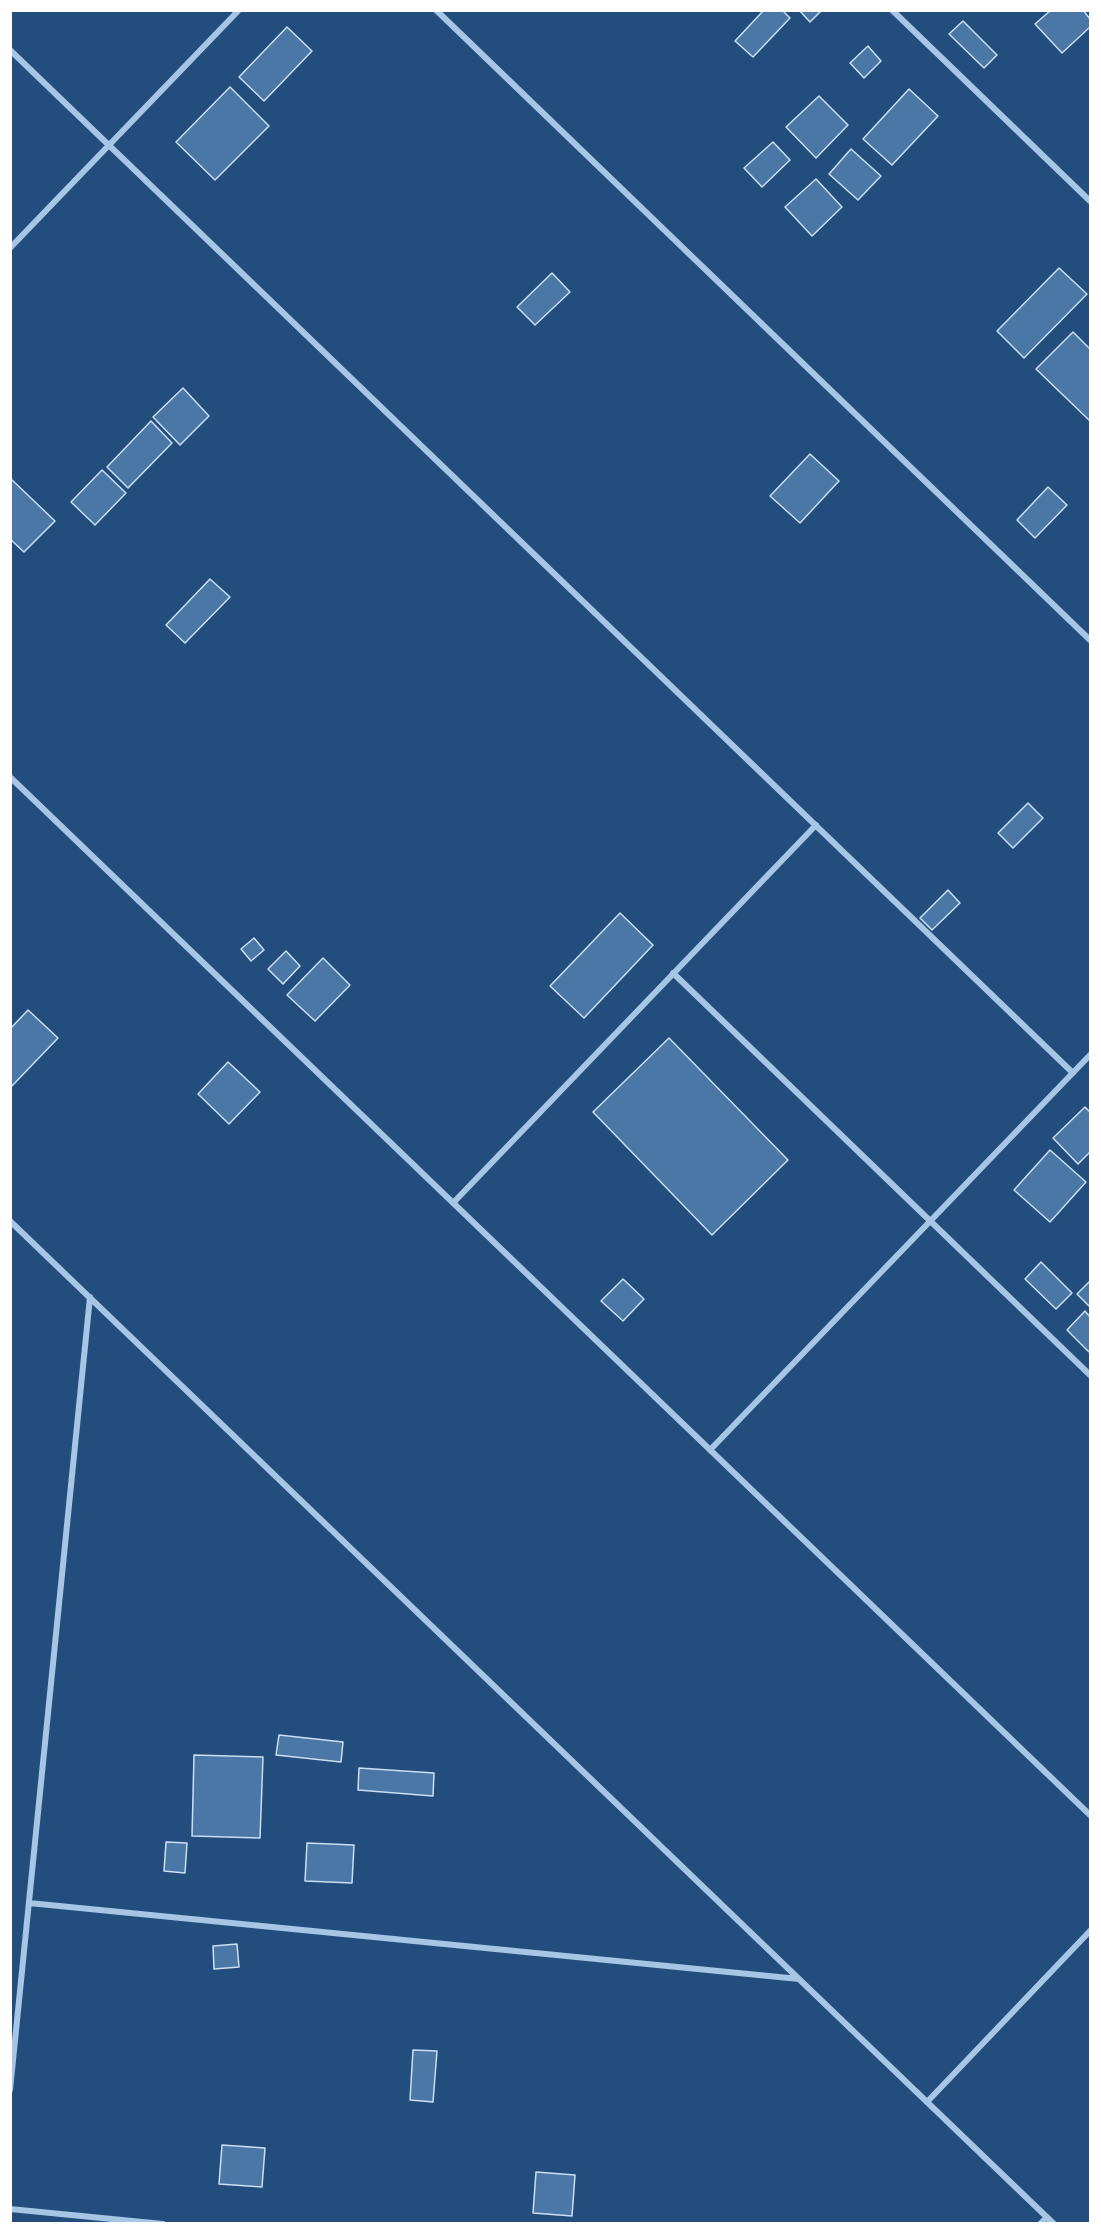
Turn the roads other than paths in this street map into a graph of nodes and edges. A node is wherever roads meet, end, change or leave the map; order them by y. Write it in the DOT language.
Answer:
graph roads {
  1 [pos="239,10"];
  2 [pos="436,10"];
  3 [pos="892,10"];
  4 [pos="10,50"];
  5 [pos="110,145"];
  6 [pos="1090,201"];
  7 [pos="10,248"];
  8 [pos="1090,640"];
  9 [pos="10,777"];
  10 [pos="816,825"];
  11 [pos="673,973"];
  12 [pos="1090,1055"];
  13 [pos="1074,1073"];
  14 [pos="453,1203"];
  15 [pos="10,1221"];
  16 [pos="931,1221"];
  17 [pos="90,1297"];
  18 [pos="1090,1375"];
  19 [pos="710,1450"];
  20 [pos="1090,1815"];
  21 [pos="29,1903"];
  22 [pos="1090,1932"];
  23 [pos="799,1979"];
  24 [pos="10,2090"];
  25 [pos="927,2102"];
  26 [pos="10,2209"];
  27 [pos="1047,2217"];
  28 [pos="163,2223"];
  29 [pos="1040,2223"];
  30 [pos="1054,2223"];
  1 -- 5 [label="street"];
  2 -- 8 [label="street"];
  3 -- 6 [label="street"];
  4 -- 5 [label="street"];
  5 -- 7 [label="street"];
  5 -- 10 [label="street"];
  9 -- 14 [label="street"];
  10 -- 11 [label="street"];
  10 -- 13 [label="street"];
  11 -- 14 [label="street"];
  11 -- 16 [label="street"];
  12 -- 13 [label="street"];
  13 -- 16 [label="street"];
  14 -- 19 [label="street"];
  15 -- 17 [label="street"];
  16 -- 18 [label="street"];
  16 -- 19 [label="street"];
  17 -- 21 [label="street"];
  17 -- 23 [label="street"];
  19 -- 20 [label="street"];
  21 -- 23 [label="street"];
  21 -- 24 [label="street"];
  22 -- 25 [label="street"];
  23 -- 25 [label="street"];
  25 -- 27 [label="street"];
  26 -- 28 [label="street"];
  27 -- 29 [label="street"];
  27 -- 30 [label="street"];
}
